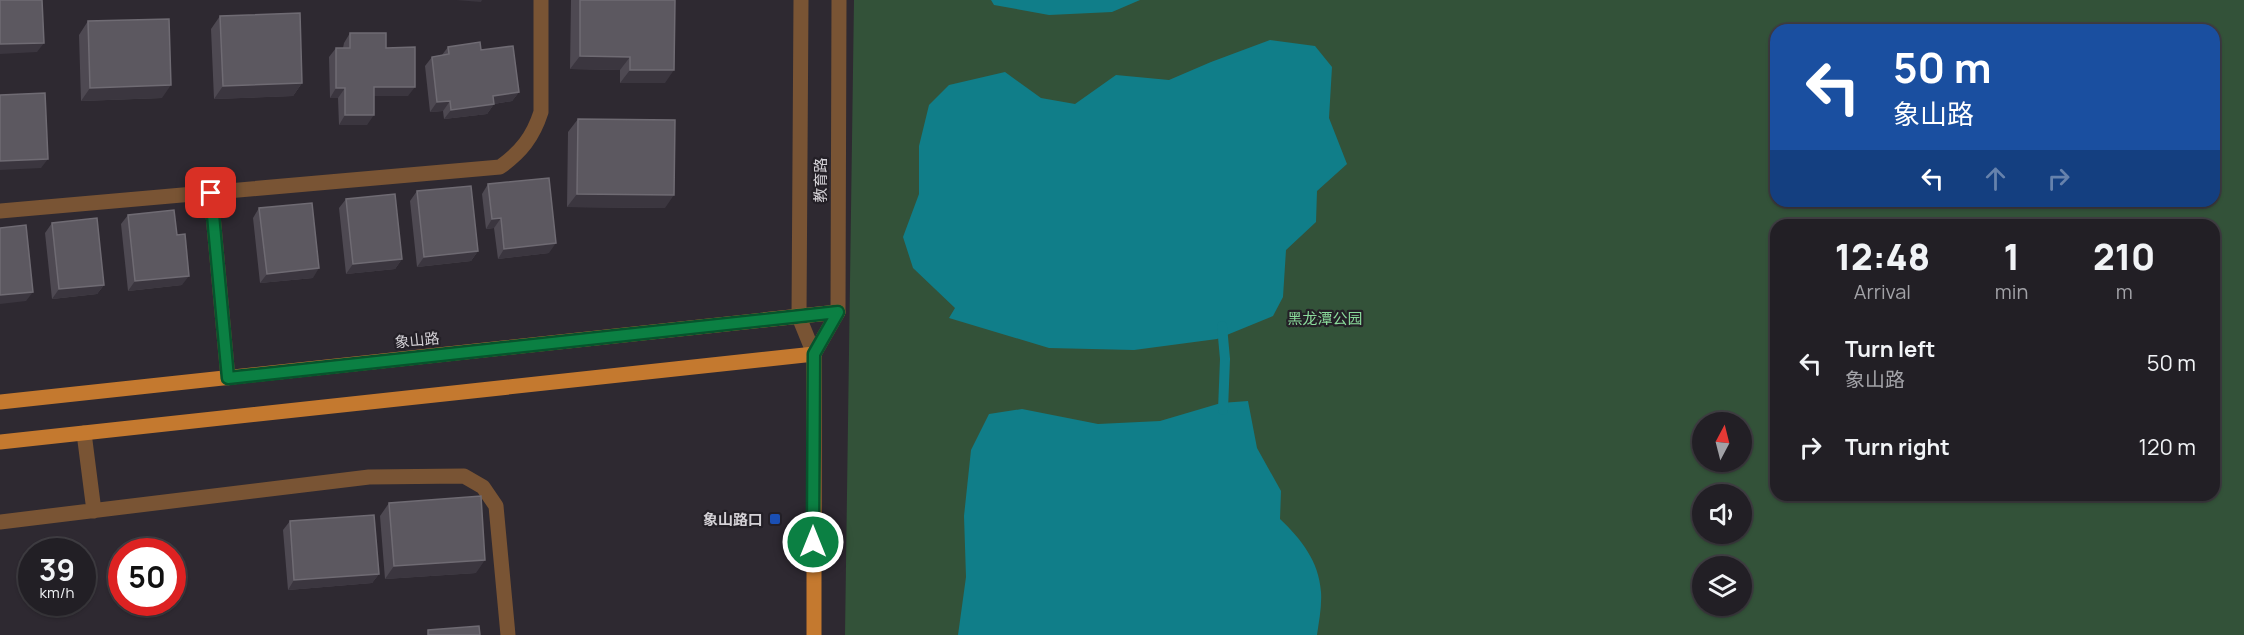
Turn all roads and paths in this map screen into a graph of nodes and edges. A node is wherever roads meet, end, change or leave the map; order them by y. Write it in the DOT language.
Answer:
graph roads {
  1 [pos="541,0"];
  2 [pos="801,0"];
  3 [pos="839,0"];
  4 [pos="211,193"];
  5 [pos="0,211"];
  6 [pos="838,312"];
  7 [pos="799,317"];
  8 [pos="814,354"];
  9 [pos="228,378"];
  10 [pos="0,402"];
  11 [pos="84,433"];
  12 [pos="0,442"];
  13 [pos="94,511"];
  14 [pos="0,522"];
  15 [pos="508,635"];
  16 [pos="814,635"];
  1 -- 4 [label="street"];
  2 -- 7 [label="street, 教育路"];
  3 -- 6 [label="street, 教育路"];
  4 -- 5 [label="street"];
  4 -- 9 [label="street"];
  6 -- 7 [label="main road, 象山路"];
  6 -- 8 [label="street, 教育路"];
  7 -- 8 [label="street, 教育路"];
  7 -- 9 [label="main road, 象山路"];
  8 -- 11 [label="main road"];
  8 -- 16 [label="main road, 教育路"];
  9 -- 10 [label="main road, 象山路"];
  11 -- 12 [label="main road"];
  11 -- 13 [label="street"];
  13 -- 14 [label="street"];
  13 -- 15 [label="street"];
}
